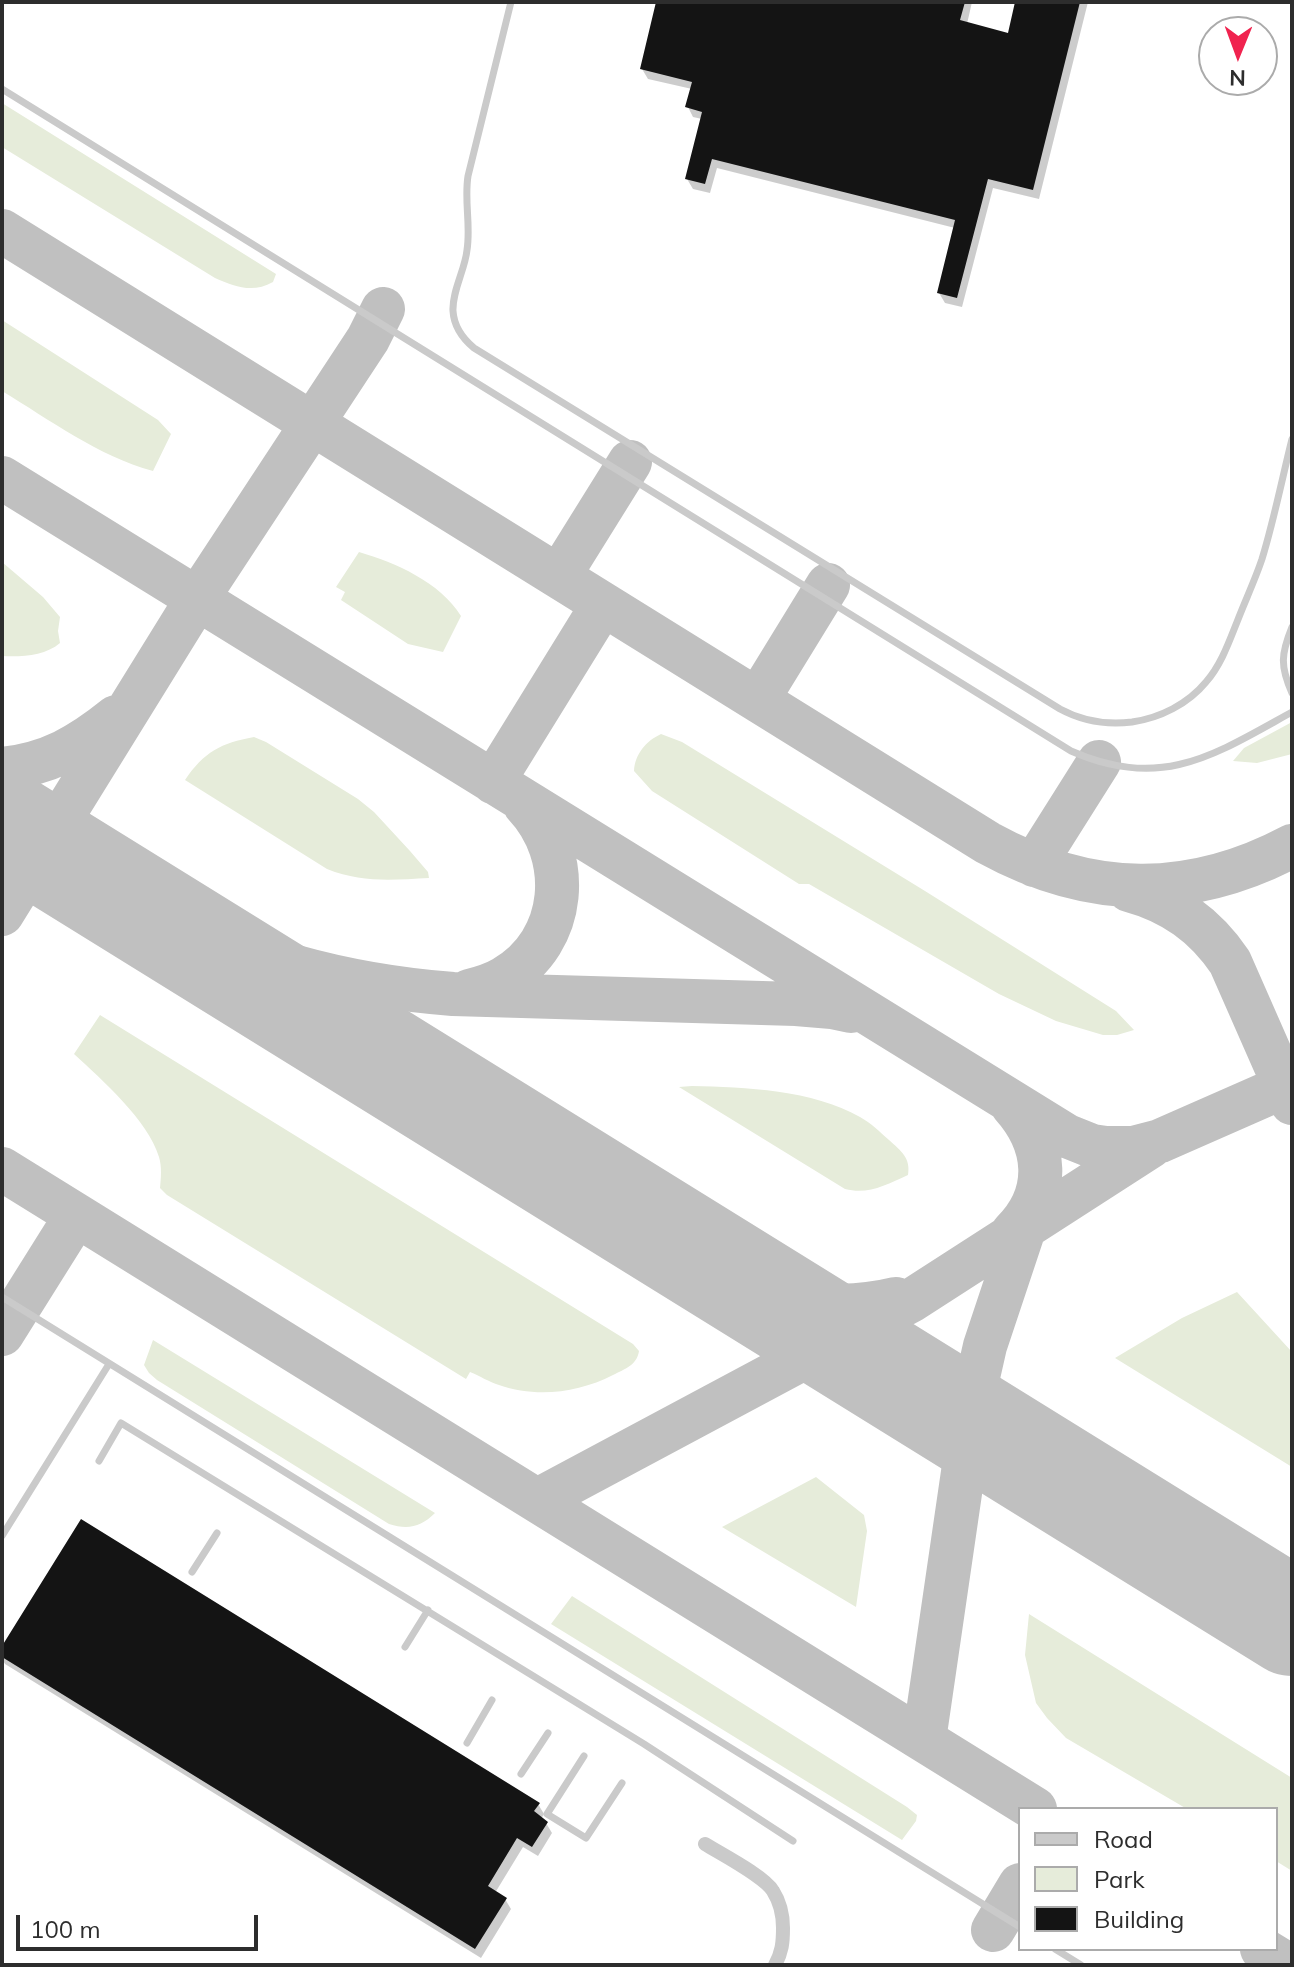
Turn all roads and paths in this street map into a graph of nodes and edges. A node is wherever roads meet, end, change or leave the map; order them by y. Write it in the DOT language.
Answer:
graph roads {
  1 [pos="511,2"];
  2 [pos="2,89"];
  3 [pos="1292,439"];
  4 [pos="1292,627"];
  5 [pos="1292,693"];
  6 [pos="1292,712"];
  7 [pos="2,1297"];
  8 [pos="109,1364"];
  9 [pos="99,1461"];
  10 [pos="217,1533"];
  11 [pos="2,1536"];
  12 [pos="192,1572"];
  13 [pos="428,1610"];
  14 [pos="405,1647"];
  15 [pos="492,1700"];
  16 [pos="548,1733"];
  17 [pos="467,1743"];
  18 [pos="584,1756"];
  19 [pos="521,1774"];
  20 [pos="622,1783"];
  21 [pos="793,1841"];
  22 [pos="705,1844"];
  23 [pos="1018,1926"];
  24 [pos="1058,1951"];
  25 [pos="775,1965"];
  26 [pos="1081,1965"];
  1 -- 3 [label="lane"];
  2 -- 6 [label="lane"];
  4 -- 5 [label="lane"];
  7 -- 8 [label="lane"];
  8 -- 11 [label="lane"];
  8 -- 23 [label="lane"];
  9 -- 13 [label="lane"];
  10 -- 12 [label="lane"];
  13 -- 14 [label="lane"];
  13 -- 21 [label="lane"];
  15 -- 17 [label="lane"];
  16 -- 19 [label="lane"];
  18 -- 20 [label="lane"];
  22 -- 25 [label="street"];
  24 -- 26 [label="lane"];
}
